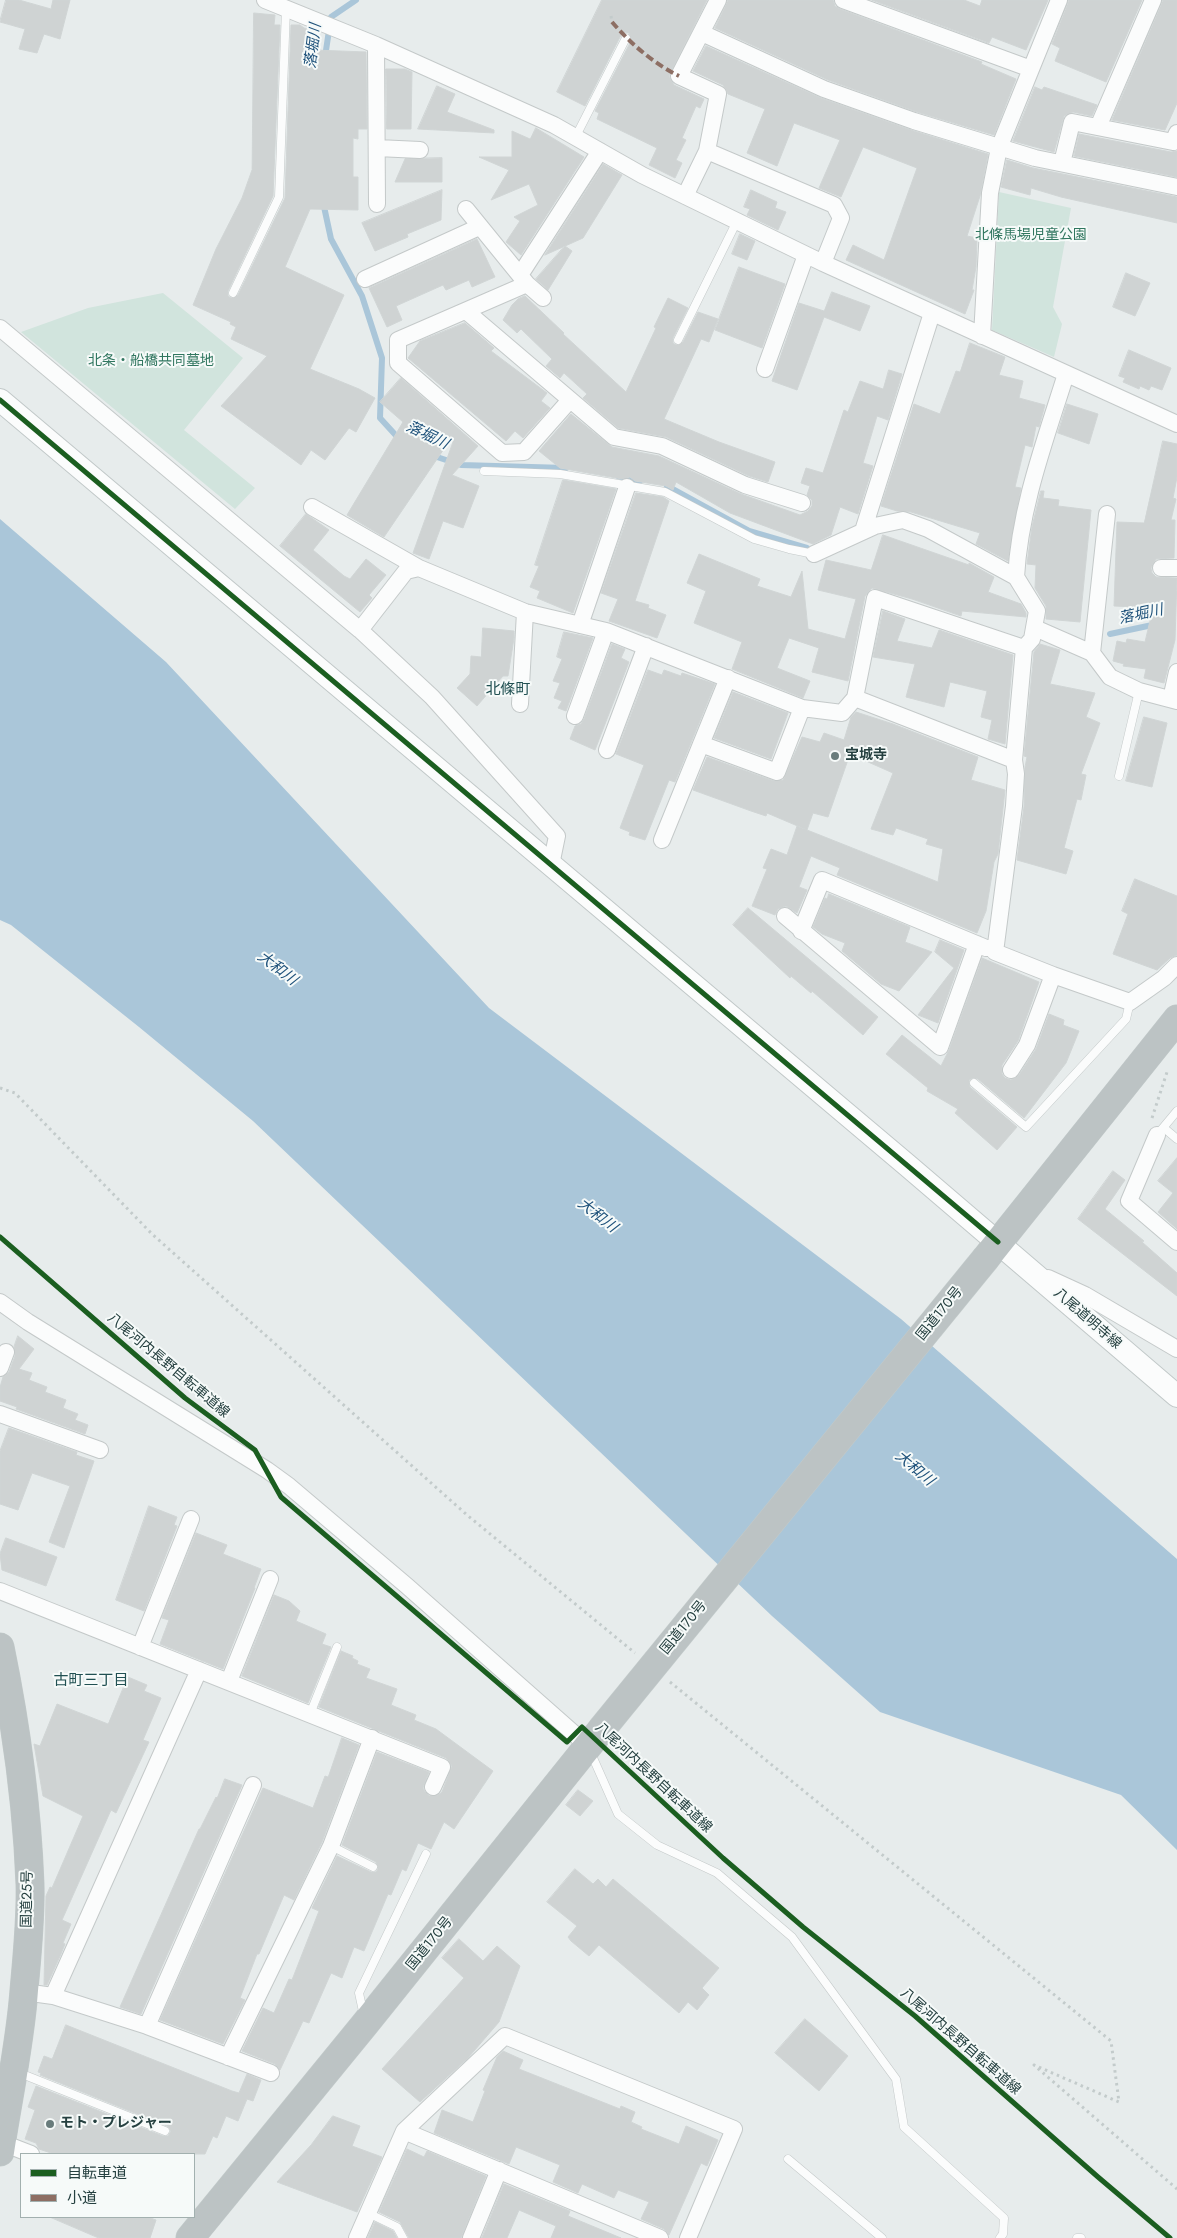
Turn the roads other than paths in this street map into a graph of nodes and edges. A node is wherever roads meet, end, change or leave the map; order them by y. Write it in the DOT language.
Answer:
graph roads {
  1 [pos="264,0"];
  2 [pos="718,0"];
  3 [pos="843,0"];
  4 [pos="1059,0"];
  5 [pos="1153,0"];
  6 [pos="286,8"];
  7 [pos="702,33"];
  8 [pos="626,38"];
  9 [pos="376,45"];
  10 [pos="1031,69"];
  11 [pos="1098,127"];
  12 [pos="1177,133"];
  13 [pos="575,138"];
  14 [pos="377,148"];
  15 [pos="999,148"];
  16 [pos="420,150"];
  17 [pos="600,151"];
  18 [pos="707,151"];
  19 [pos="1062,163"];
  20 [pos="1177,187"];
  21 [pos="685,196"];
  22 [pos="377,204"];
  23 [pos="466,209"];
  24 [pos="737,222"];
  25 [pos="478,227"];
  26 [pos="806,255"];
  27 [pos="823,263"];
  28 [pos="365,279"];
  29 [pos="523,279"];
  30 [pos="233,293"];
  31 [pos="543,298"];
  32 [pos="466,311"];
  33 [pos="932,313"];
  34 [pos="0,328"];
  35 [pos="982,336"];
  36 [pos="678,340"];
  37 [pos="766,369"];
  38 [pos="1066,374"];
  39 [pos="0,400"];
  40 [pos="570,400"];
  41 [pos="1177,424"];
  42 [pos="484,472"];
  43 [pos="627,486"];
  44 [pos="802,503"];
  45 [pos="312,507"];
  46 [pos="1107,514"];
  47 [pos="863,531"];
  48 [pos="814,554"];
  49 [pos="419,568"];
  50 [pos="1160,568"];
  51 [pos="1177,568"];
  52 [pos="1016,577"];
  53 [pos="526,612"];
  54 [pos="580,625"];
  55 [pos="1035,628"];
  56 [pos="360,630"];
  57 [pos="606,631"];
  58 [pos="646,646"];
  59 [pos="1024,648"];
  60 [pos="1092,652"];
  61 [pos="1177,672"];
  62 [pos="728,678"];
  63 [pos="1139,691"];
  64 [pos="855,698"];
  65 [pos="1174,700"];
  66 [pos="520,704"];
  67 [pos="802,708"];
  68 [pos="575,716"];
  69 [pos="701,744"];
  70 [pos="608,750"];
  71 [pos="1014,760"];
  72 [pos="1119,776"];
  73 [pos="662,840"];
  74 [pos="551,864"];
  75 [pos="785,916"];
  76 [pos="801,930"];
  77 [pos="977,944"];
  78 [pos="995,952"];
  79 [pos="1177,965"];
  80 [pos="1053,975"];
  81 [pos="1130,1002"];
  82 [pos="1177,1018"];
  83 [pos="1011,1070"];
  84 [pos="974,1083"];
  85 [pos="1177,1111"];
  86 [pos="1160,1131"];
  87 [pos="1177,1139"];
  88 [pos="1177,1242"];
  89 [pos="992,1250"];
  90 [pos="1031,1270"];
  91 [pos="0,1302"];
  92 [pos="1177,1349"];
  93 [pos="6,1352"];
  94 [pos="0,1368"];
  95 [pos="1177,1396"];
  96 [pos="0,1414"];
  97 [pos="100,1450"];
  98 [pos="191,1519"];
  99 [pos="270,1579"];
  100 [pos="0,1591"];
  101 [pos="0,1647"];
  102 [pos="140,1647"];
  103 [pos="337,1647"];
  104 [pos="199,1670"];
  105 [pos="229,1681"];
  106 [pos="310,1714"];
  107 [pos="8,1735"];
  108 [pos="372,1738"];
  109 [pos="594,1738"];
  110 [pos="253,1785"];
  111 [pos="433,1787"];
  112 [pos="331,1846"];
  113 [pos="426,1854"];
  114 [pos="373,1867"];
  115 [pos="24,1992"];
  116 [pos="53,1996"];
  117 [pos="365,2024"];
  118 [pos="146,2026"];
  119 [pos="228,2057"];
  120 [pos="15,2072"];
  121 [pos="271,2073"];
  122 [pos="165,2131"];
  123 [pos="404,2131"];
  124 [pos="0,2146"];
  125 [pos="27,2153"];
  126 [pos="788,2158"];
  127 [pos="499,2170"];
  128 [pos="368,2214"];
  129 [pos="196,2225"];
  130 [pos="357,2238"];
  131 [pos="403,2238"];
  132 [pos="471,2238"];
  133 [pos="660,2238"];
  134 [pos="688,2238"];
  135 [pos="882,2238"];
  136 [pos="1000,2238"];
  137 [pos="1077,2238"];
  138 [pos="1081,2238"];
  1 -- 6 [label="street"];
  2 -- 7 [label="street"];
  3 -- 10 [label="street"];
  4 -- 10 [label="street"];
  5 -- 11 [label="street"];
  6 -- 9 [label="street"];
  6 -- 30 [label="lane"];
  7 -- 15 [label="street"];
  7 -- 18 [label="street"];
  8 -- 13 [label="lane"];
  9 -- 13 [label="street"];
  9 -- 14 [label="street"];
  10 -- 15 [label="street"];
  11 -- 12 [label="street"];
  11 -- 19 [label="street"];
  13 -- 17 [label="street"];
  14 -- 16 [label="street"];
  14 -- 22 [label="street"];
  15 -- 19 [label="street"];
  15 -- 35 [label="street"];
  17 -- 21 [label="street"];
  17 -- 29 [label="street"];
  18 -- 21 [label="street"];
  18 -- 27 [label="street"];
  19 -- 20 [label="street"];
  21 -- 24 [label="street"];
  23 -- 25 [label="street"];
  24 -- 26 [label="street"];
  24 -- 36 [label="lane"];
  25 -- 28 [label="street"];
  25 -- 29 [label="street"];
  26 -- 27 [label="street"];
  26 -- 37 [label="street"];
  27 -- 33 [label="street"];
  29 -- 31 [label="street"];
  29 -- 32 [label="street"];
  32 -- 40 [label="street"];
  32 -- 40 [label="street"];
  33 -- 35 [label="street"];
  33 -- 47 [label="street"];
  34 -- 56 [label="street"];
  35 -- 38 [label="street"];
  38 -- 41 [label="street"];
  38 -- 52 [label="street"];
  39 -- 74 [label="street, 八尾道明寺線"];
  40 -- 44 [label="street"];
  42 -- 43 [label="lane"];
  43 -- 48 [label="lane"];
  43 -- 54 [label="street"];
  45 -- 49 [label="street"];
  46 -- 60 [label="street"];
  47 -- 48 [label="street"];
  47 -- 52 [label="street"];
  49 -- 53 [label="street"];
  49 -- 56 [label="street"];
  50 -- 51 [label="street"];
  52 -- 55 [label="street"];
  53 -- 54 [label="street"];
  53 -- 66 [label="street"];
  54 -- 57 [label="street"];
  55 -- 59 [label="street"];
  55 -- 60 [label="street"];
  56 -- 74 [label="street"];
  57 -- 58 [label="street"];
  57 -- 68 [label="street"];
  58 -- 62 [label="street"];
  58 -- 70 [label="street"];
  59 -- 64 [label="street"];
  59 -- 71 [label="street"];
  60 -- 63 [label="street"];
  61 -- 65 [label="street"];
  62 -- 67 [label="street"];
  62 -- 69 [label="street"];
  63 -- 65 [label="street"];
  63 -- 72 [label="lane"];
  64 -- 67 [label="street"];
  64 -- 71 [label="street"];
  67 -- 69 [label="street"];
  69 -- 73 [label="street"];
  71 -- 78 [label="street"];
  74 -- 89 [label="street, 八尾道明寺線"];
  75 -- 76 [label="street"];
  76 -- 77 [label="street"];
  76 -- 77 [label="street"];
  77 -- 78 [label="street"];
  78 -- 80 [label="street"];
  79 -- 81 [label="street"];
  80 -- 81 [label="street"];
  80 -- 83 [label="street"];
  81 -- 84 [label="lane"];
  82 -- 89 [label="highway, 国道170号"];
  85 -- 86 [label="lane"];
  86 -- 87 [label="lane"];
  86 -- 88 [label="street"];
  89 -- 90 [label="street, 八尾道明寺線"];
  89 -- 109 [label="highway, 国道170号, bridge"];
  90 -- 92 [label="street"];
  90 -- 95 [label="street, 八尾道明寺線"];
  91 -- 109 [label="street"];
  93 -- 94 [label="street"];
  96 -- 97 [label="street"];
  98 -- 102 [label="street"];
  99 -- 105 [label="street"];
  100 -- 102 [label="street"];
  101 -- 107 [label="highway, 国道25号"];
  102 -- 104 [label="street"];
  103 -- 106 [label="lane"];
  104 -- 105 [label="street"];
  104 -- 116 [label="street"];
  105 -- 106 [label="street"];
  106 -- 108 [label="street"];
  107 -- 115 [label="highway, 国道25号"];
  108 -- 111 [label="street"];
  108 -- 112 [label="street"];
  109 -- 117 [label="highway, 国道170号"];
  109 -- 136 [label="lane"];
  110 -- 118 [label="street"];
  112 -- 114 [label="lane"];
  112 -- 119 [label="street"];
  113 -- 117 [label="lane"];
  115 -- 116 [label="street"];
  115 -- 120 [label="highway, 国道25号"];
  116 -- 118 [label="street"];
  117 -- 129 [label="highway, 国道170号"];
  118 -- 119 [label="street"];
  119 -- 121 [label="street"];
  120 -- 122 [label="lane"];
  120 -- 124 [label="highway, 国道25号"];
  123 -- 127 [label="street"];
  123 -- 128 [label="street"];
  123 -- 134 [label="street"];
  124 -- 125 [label="street"];
  126 -- 135 [label="lane"];
  127 -- 132 [label="street"];
  127 -- 133 [label="street"];
  128 -- 130 [label="street"];
  128 -- 131 [label="lane"];
  137 -- 138 [label="lane"];
}
